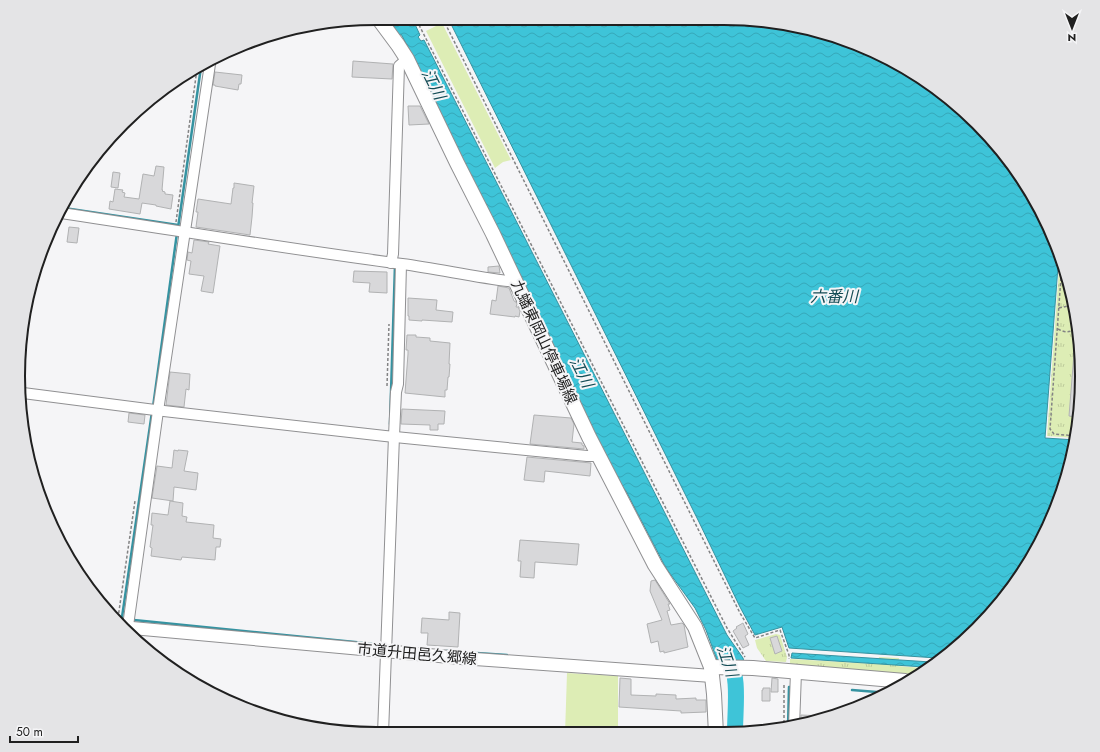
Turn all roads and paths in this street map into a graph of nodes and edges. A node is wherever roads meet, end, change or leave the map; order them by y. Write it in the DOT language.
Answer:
graph roads {
  1 [pos="383,25"];
  2 [pos="420,25"];
  3 [pos="446,25"];
  4 [pos="407,59"];
  5 [pos="209,67"];
  6 [pos="196,74"];
  7 [pos="65,214"];
  8 [pos="179,229"];
  9 [pos="396,263"];
  10 [pos="1061,279"];
  11 [pos="516,282"];
  12 [pos="1068,306"];
  13 [pos="1059,308"];
  14 [pos="389,319"];
  15 [pos="1057,328"];
  16 [pos="1072,330"];
  17 [pos="387,391"];
  18 [pos="26,393"];
  19 [pos="154,410"];
  20 [pos="1070,435"];
  21 [pos="391,436"];
  22 [pos="599,456"];
  23 [pos="126,622"];
  24 [pos="134,630"];
  25 [pos="383,651"];
  26 [pos="749,668"];
  27 [pos="714,670"];
  28 [pos="790,671"];
  29 [pos="899,680"];
  30 [pos="793,720"];
  31 [pos="785,721"];
  32 [pos="383,727"];
  33 [pos="716,727"];
  1 -- 4 [label="main road, 九蟠東岡山停車場線"];
  2 -- 26 [label="path"];
  3 -- 28 [label="path"];
  4 -- 9 [label="street"];
  4 -- 11 [label="main road, 九蟠東岡山停車場線"];
  5 -- 8 [label="street"];
  6 -- 8 [label="path"];
  7 -- 8 [label="street"];
  8 -- 9 [label="street"];
  8 -- 19 [label="street"];
  9 -- 11 [label="street"];
  9 -- 21 [label="street"];
  10 -- 13 [label="path"];
  11 -- 22 [label="main road, 九蟠東岡山停車場線"];
  12 -- 13 [label="path"];
  13 -- 15 [label="path"];
  14 -- 17 [label="path"];
  15 -- 16 [label="path"];
  15 -- 20 [label="path"];
  18 -- 19 [label="street"];
  19 -- 21 [label="street"];
  19 -- 23 [label="street"];
  21 -- 22 [label="street"];
  21 -- 25 [label="street"];
  22 -- 27 [label="main road, 九蟠東岡山停車場線"];
  24 -- 25 [label="street, 市道升田邑久郷線"];
  25 -- 27 [label="street, 市道升田邑久郷線"];
  25 -- 32 [label="street"];
  26 -- 27 [label="main road"];
  26 -- 28 [label="main road"];
  27 -- 33 [label="main road, 九蟠東岡山停車場線"];
  28 -- 29 [label="main road"];
  28 -- 30 [label="street"];
  28 -- 31 [label="path"];
}
